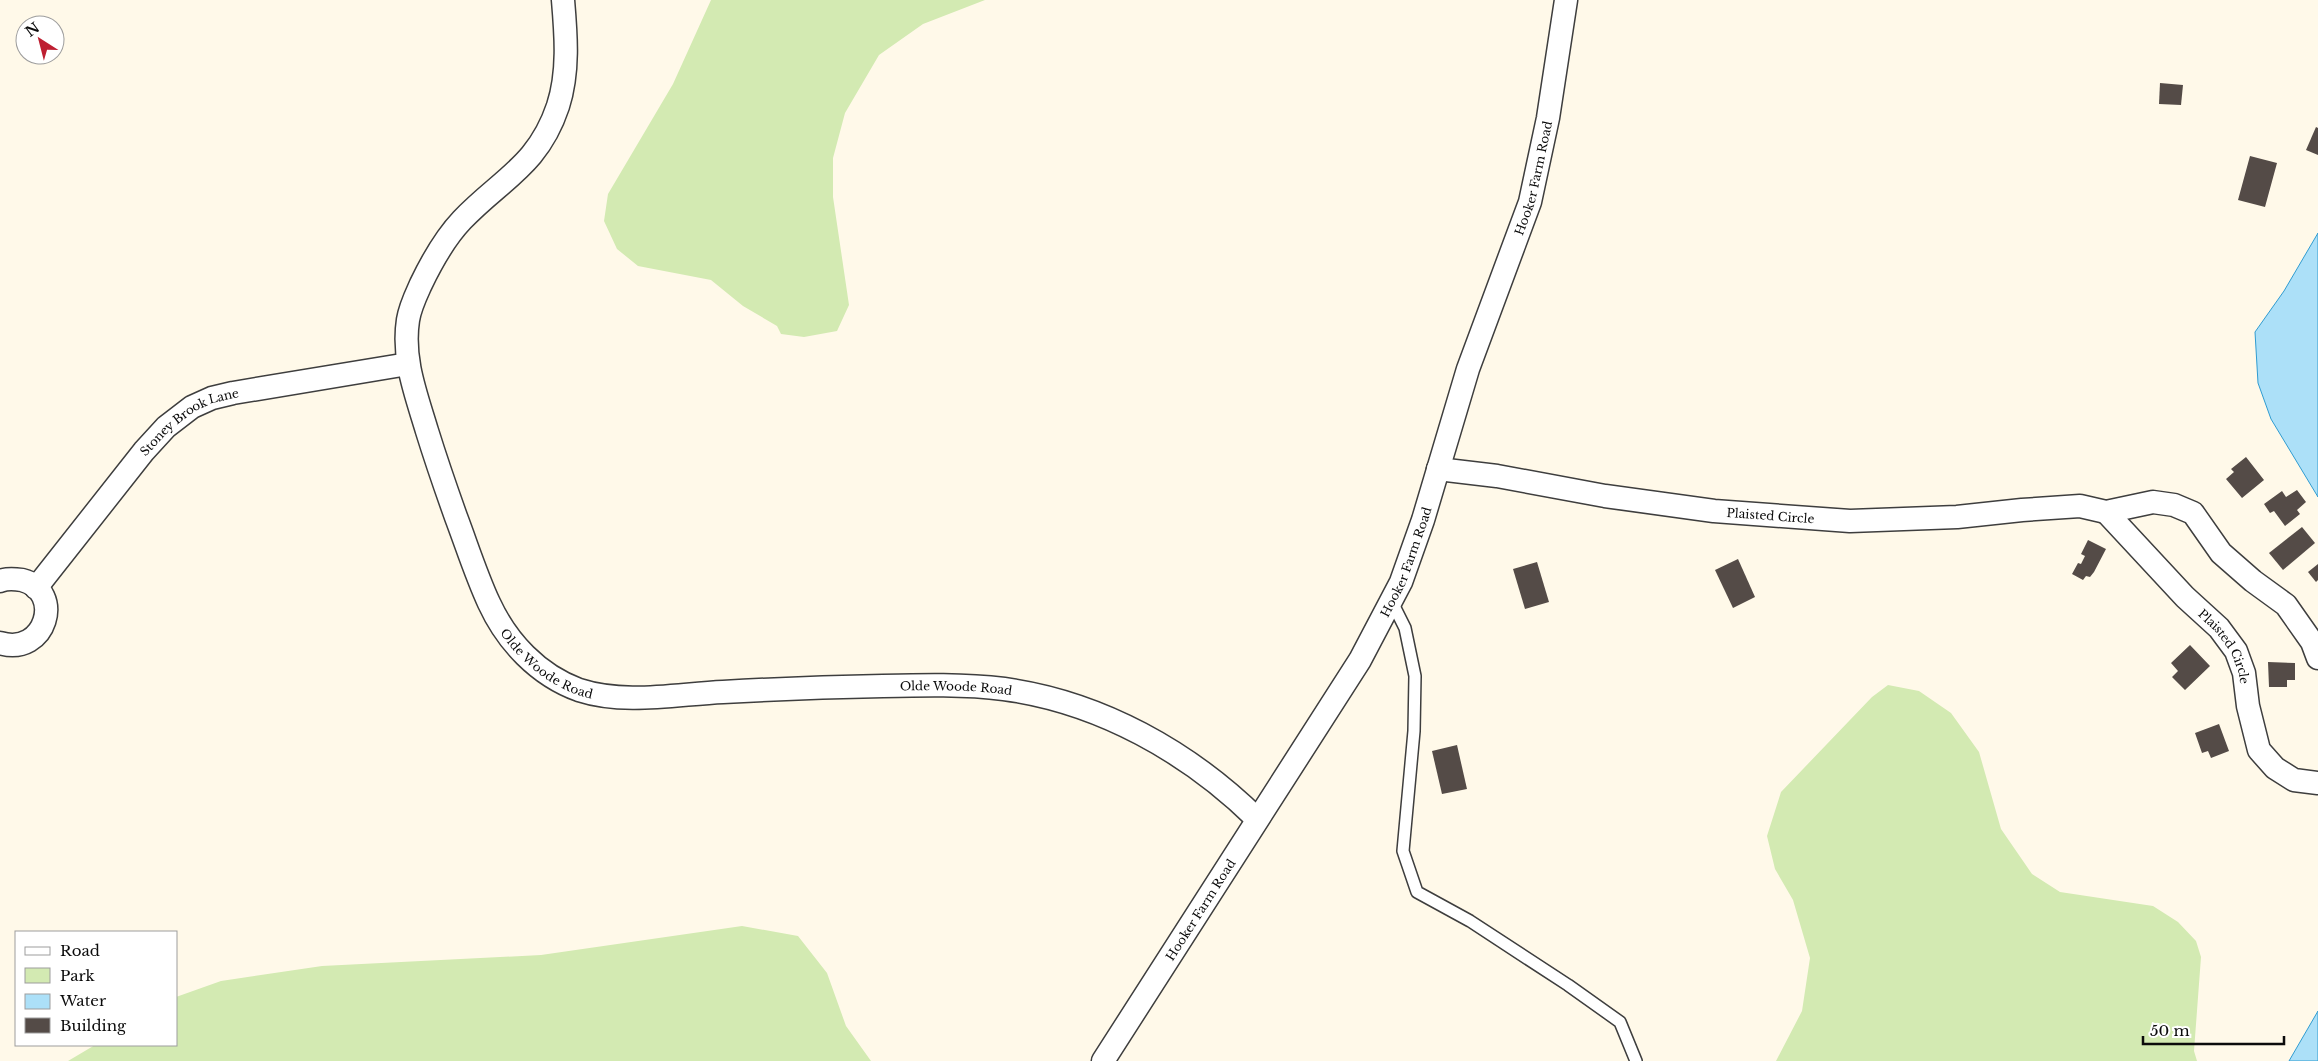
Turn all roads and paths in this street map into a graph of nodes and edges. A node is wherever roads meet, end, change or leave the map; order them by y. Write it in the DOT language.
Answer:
graph roads {
  1 [pos="563,0"];
  2 [pos="1566,0"];
  3 [pos="408,364"];
  4 [pos="1438,469"];
  5 [pos="2106,512"];
  6 [pos="0,582"];
  7 [pos="36,588"];
  8 [pos="1392,602"];
  9 [pos="0,643"];
  10 [pos="2318,658"];
  11 [pos="2318,783"];
  12 [pos="1257,819"];
  13 [pos="1103,1061"];
  14 [pos="1636,1061"];
  1 -- 3 [label="street, Olde Woode Road"];
  2 -- 4 [label="street, Hooker Farm Road"];
  3 -- 7 [label="street, Stoney Brook Lane"];
  3 -- 12 [label="street, Olde Woode Road"];
  4 -- 5 [label="street, Plaisted Circle"];
  4 -- 8 [label="street, Hooker Farm Road"];
  5 -- 10 [label="street, Plaisted Circle"];
  5 -- 11 [label="street, Plaisted Circle"];
  6 -- 7 [label="street"];
  7 -- 9 [label="street"];
  8 -- 12 [label="street, Hooker Farm Road"];
  8 -- 14 [label="lane"];
  12 -- 13 [label="street, Hooker Farm Road"];
}
